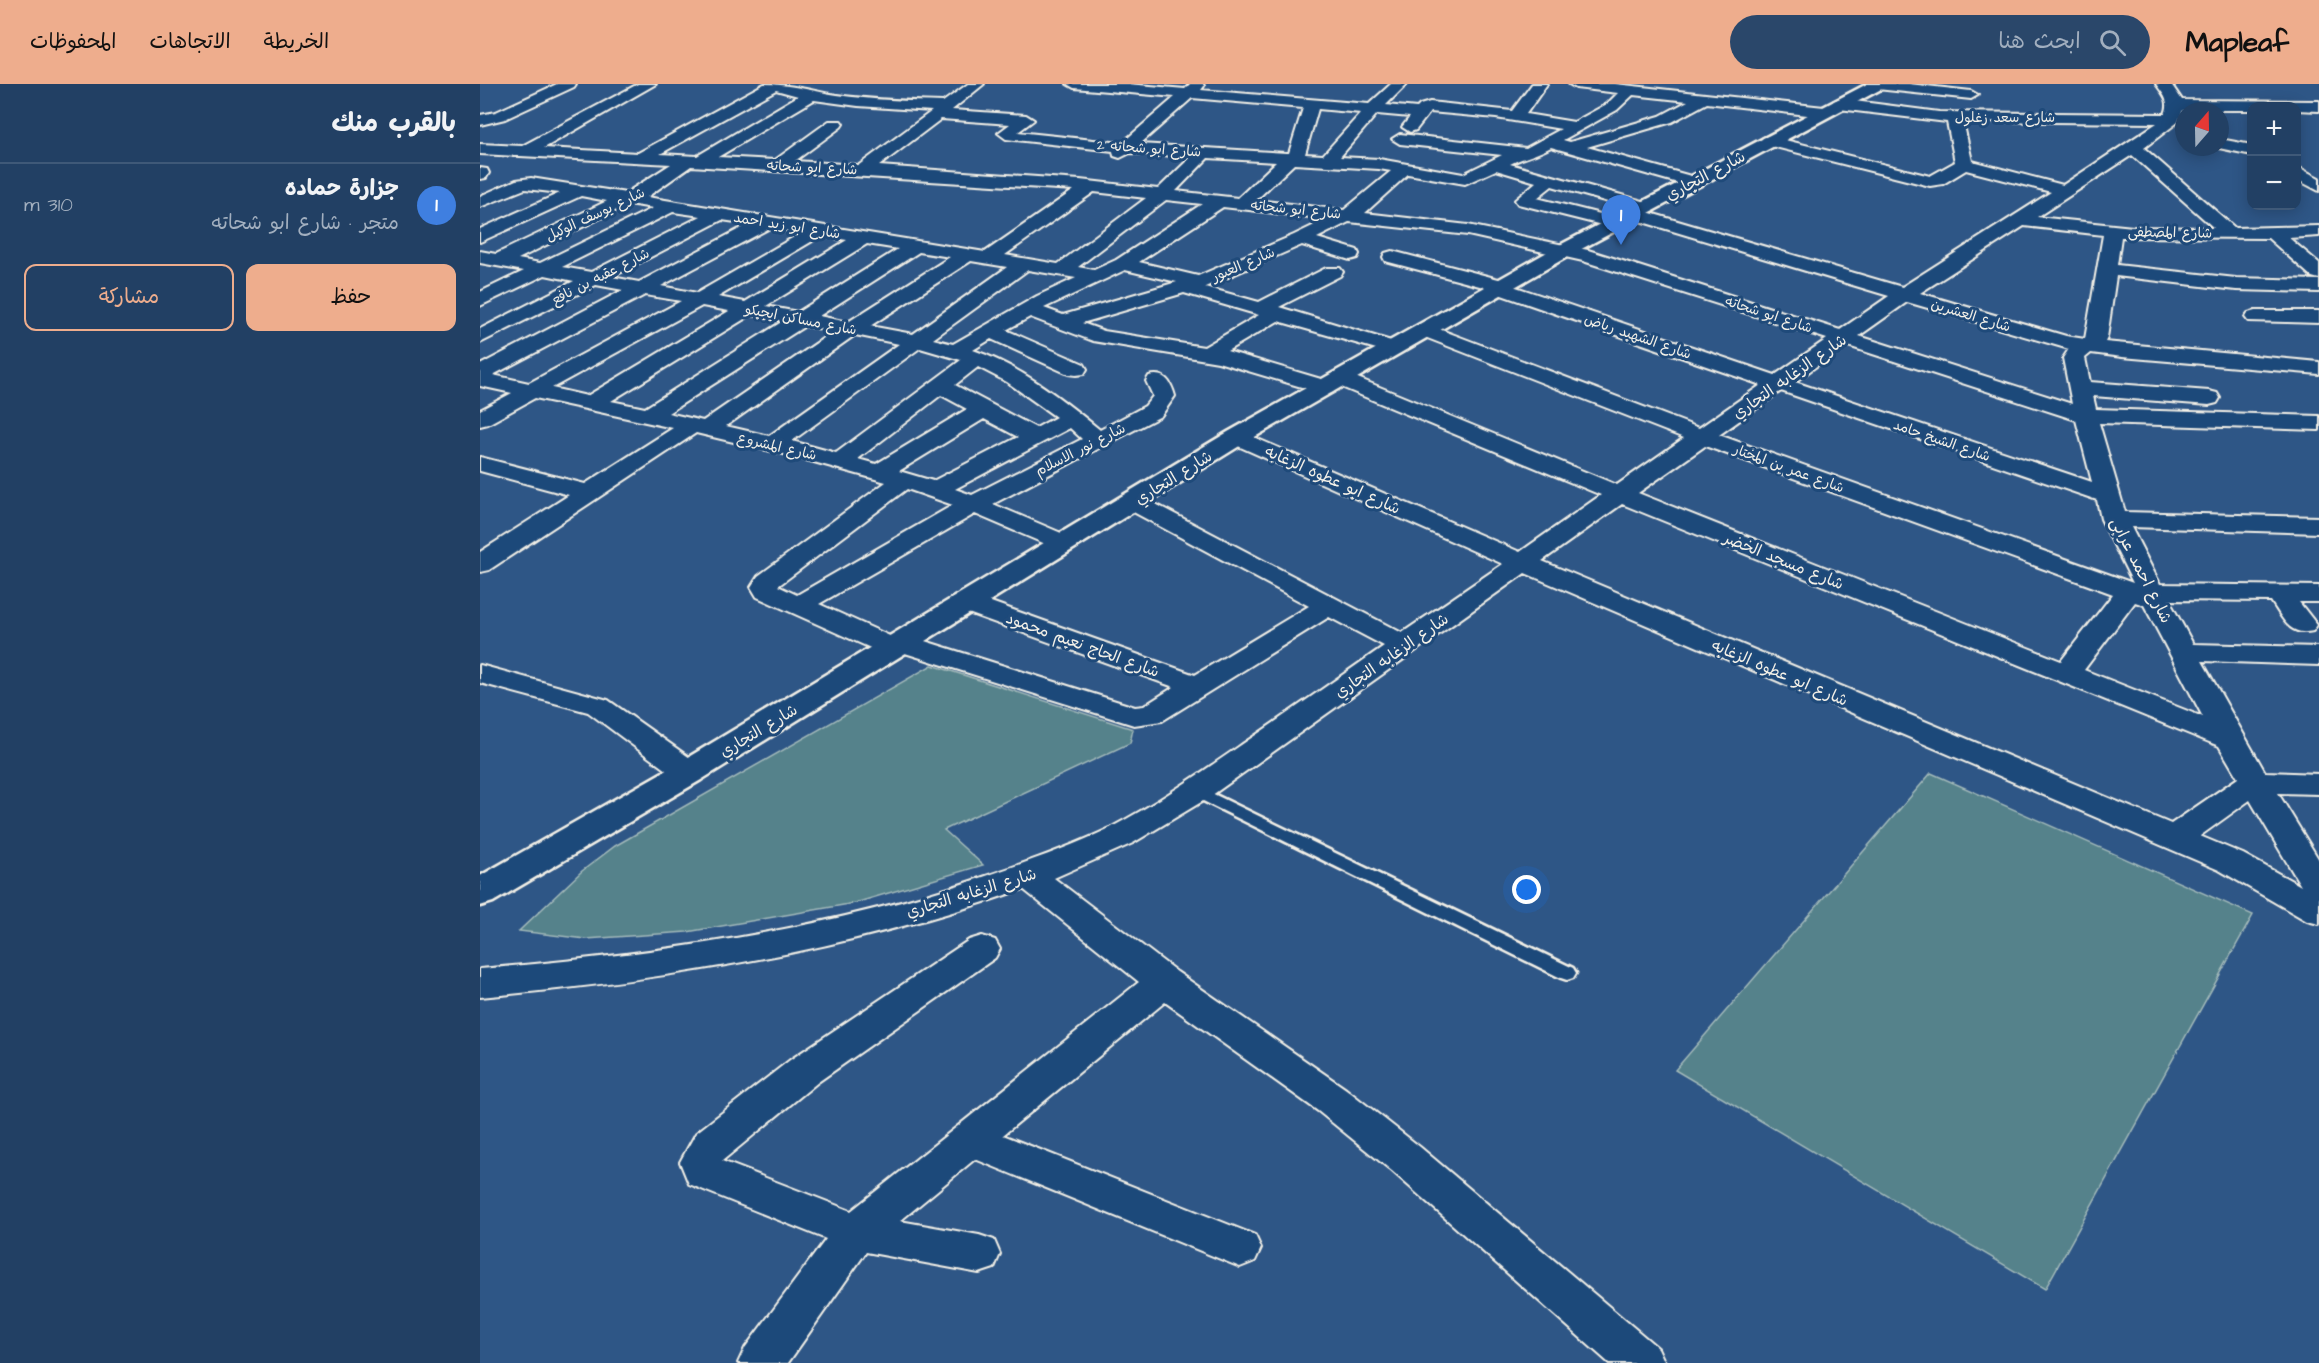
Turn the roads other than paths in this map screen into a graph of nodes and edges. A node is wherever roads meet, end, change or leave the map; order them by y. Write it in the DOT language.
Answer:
graph roads {
  1 [pos="568,84"];
  2 [pos="649,84"];
  3 [pos="977,84"];
  4 [pos="1074,84"];
  5 [pos="1400,84"];
  6 [pos="1540,84"];
  7 [pos="1576,84"];
  8 [pos="1736,84"];
  9 [pos="772,85"];
  10 [pos="1195,89"];
  11 [pos="1630,90"];
  12 [pos="1474,93"];
  13 [pos="1857,93"];
  14 [pos="1971,95"];
  15 [pos="810,96"];
  16 [pos="1704,99"];
  17 [pos="1732,102"];
  18 [pos="1311,103"];
  19 [pos="2319,106"];
  20 [pos="1373,109"];
  21 [pos="942,110"];
  22 [pos="1470,110"];
  23 [pos="1421,113"];
  24 [pos="2169,115"];
  25 [pos="1516,116"];
  26 [pos="1954,118"];
  27 [pos="480,120"];
  28 [pos="835,124"];
  29 [pos="1576,127"];
  30 [pos="1400,139"];
  31 [pos="1768,141"];
  32 [pos="1069,142"];
  33 [pos="1551,142"];
  34 [pos="1571,147"];
  35 [pos="2133,147"];
  36 [pos="1127,148"];
  37 [pos="480,149"];
  38 [pos="2247,150"];
  39 [pos="2229,151"];
  40 [pos="526,152"];
  41 [pos="1205,152"];
  42 [pos="1517,154"];
  43 [pos="1052,155"];
  44 [pos="1293,157"];
  45 [pos="640,158"];
  46 [pos="1329,159"];
  47 [pos="1111,160"];
  48 [pos="694,161"];
  49 [pos="1379,164"];
  50 [pos="1964,164"];
  51 [pos="2301,164"];
  52 [pos="779,165"];
  53 [pos="1495,165"];
  54 [pos="1036,168"];
  55 [pos="1405,168"];
  56 [pos="863,170"];
  57 [pos="1549,180"];
  58 [pos="1019,181"];
  59 [pos="1089,182"];
  60 [pos="1692,182"];
  61 [pos="2319,186"];
  62 [pos="579,191"];
  63 [pos="2067,191"];
  64 [pos="1164,194"];
  65 [pos="629,199"];
  66 [pos="1221,200"];
  67 [pos="480,202"];
  68 [pos="1243,203"];
  69 [pos="670,206"];
  70 [pos="719,214"];
  71 [pos="1630,214"];
  72 [pos="1350,215"];
  73 [pos="2022,220"];
  74 [pos="767,222"];
  75 [pos="819,230"];
  76 [pos="2113,231"];
  77 [pos="2319,231"];
  78 [pos="2229,233"];
  79 [pos="2273,233"];
  80 [pos="480,236"];
  81 [pos="864,238"];
  82 [pos="1301,239"];
  83 [pos="916,246"];
  84 [pos="1565,249"];
  85 [pos="1350,254"];
  86 [pos="967,255"];
  87 [pos="1392,257"];
  88 [pos="989,258"];
  89 [pos="486,259"];
  90 [pos="1024,264"];
  91 [pos="1123,264"];
  92 [pos="2106,269"];
  93 [pos="544,270"];
  94 [pos="1062,270"];
  95 [pos="1333,272"];
  96 [pos="2319,273"];
  97 [pos="1097,276"];
  98 [pos="593,279"];
  99 [pos="1192,284"];
  100 [pos="2319,286"];
  101 [pos="1501,287"];
  102 [pos="642,288"];
  103 [pos="1905,294"];
  104 [pos="700,299"];
  105 [pos="480,300"];
  106 [pos="750,309"];
  107 [pos="1028,309"];
  108 [pos="1269,311"];
  109 [pos="2255,317"];
  110 [pos="2298,317"];
  111 [pos="2319,317"];
  112 [pos="800,319"];
  113 [pos="1062,322"];
  114 [pos="852,328"];
  115 [pos="1424,330"];
  116 [pos="990,331"];
  117 [pos="480,337"];
  118 [pos="2319,337"];
  119 [pos="1844,338"];
  120 [pos="916,341"];
  121 [pos="1118,341"];
  122 [pos="2088,347"];
  123 [pos="1394,348"];
  124 [pos="1209,353"];
  125 [pos="966,354"];
  126 [pos="2184,357"];
  127 [pos="2319,368"];
  128 [pos="1076,369"];
  129 [pos="480,374"];
  130 [pos="480,379"];
  131 [pos="1157,381"];
  132 [pos="1332,383"];
  133 [pos="1777,384"];
  134 [pos="940,386"];
  135 [pos="2081,388"];
  136 [pos="531,391"];
  137 [pos="1041,392"];
  138 [pos="2209,398"];
  139 [pos="590,404"];
  140 [pos="984,410"];
  141 [pos="648,416"];
  142 [pos="2086,416"];
  143 [pos="1072,418"];
  144 [pos="480,419"];
  145 [pos="2222,421"];
  146 [pos="2319,423"];
  147 [pos="698,428"];
  148 [pos="1036,437"];
  149 [pos="1237,437"];
  150 [pos="1703,437"];
  151 [pos="1098,440"];
  152 [pos="773,444"];
  153 [pos="840,461"];
  154 [pos="480,464"];
  155 [pos="892,476"];
  156 [pos="935,490"];
  157 [pos="589,493"];
  158 [pos="1619,494"];
  159 [pos="1133,502"];
  160 [pos="974,504"];
  161 [pos="2111,508"];
  162 [pos="2319,525"];
  163 [pos="1064,543"];
  164 [pos="483,559"];
  165 [pos="1521,562"];
  166 [pos="2145,594"];
  167 [pos="2279,594"];
  168 [pos="2319,594"];
  169 [pos="967,603"];
  170 [pos="798,605"];
  171 [pos="1328,606"];
  172 [pos="2303,625"];
  173 [pos="898,645"];
  174 [pos="1405,646"];
  175 [pos="2184,652"];
  176 [pos="2319,656"];
  177 [pos="2067,673"];
  178 [pos="480,674"];
  179 [pos="1198,686"];
  180 [pos="2230,739"];
  181 [pos="689,772"];
  182 [pos="2254,782"];
  183 [pos="2319,784"];
  184 [pos="1197,791"];
  185 [pos="2174,838"];
  186 [pos="1029,876"];
  187 [pos="2317,882"];
  188 [pos="480,894"];
  189 [pos="2319,912"];
  190 [pos="982,949"];
  191 [pos="1567,973"];
  192 [pos="1164,982"];
  193 [pos="480,983"];
  194 [pos="971,1140"];
  195 [pos="856,1232"];
  196 [pos="1240,1248"];
  197 [pos="980,1254"];
  198 [pos="761,1363"];
  199 [pos="1642,1363"];
  1 -- 27 [label="street"];
  2 -- 40 [label="street"];
  3 -- 21 [label="street"];
  4 -- 10 [label="street"];
  5 -- 20 [label="street"];
  6 -- 25 [label="street"];
  7 -- 11 [label="street"];
  8 -- 17 [label="street"];
  9 -- 15 [label="street, شارع ابو شحاته 2"];
  9 -- 45 [label="street"];
  10 -- 18 [label="street"];
  10 -- 36 [label="street"];
  11 -- 16 [label="street"];
  11 -- 29 [label="street, شارع ابو شحاته 2"];
  12 -- 22 [label="street"];
  13 -- 14 [label="street"];
  13 -- 17 [label="street"];
  13 -- 26 [label="street, شارع سعد زغلول"];
  13 -- 31 [label="street, شارع التجاري"];
  15 -- 21 [label="street, شارع ابو شحاته 2"];
  15 -- 48 [label="street, شارع يوسف الوكيل"];
  16 -- 17 [label="street"];
  16 -- 34 [label="street"];
  18 -- 20 [label="street"];
  18 -- 44 [label="street"];
  19 -- 24 [label="street, شارع سعد زغلول"];
  20 -- 23 [label="street"];
  20 -- 46 [label="street"];
  21 -- 32 [label="street, شارع ابو شحاته 2"];
  21 -- 56 [label="street"];
  22 -- 23 [label="street"];
  22 -- 25 [label="street"];
  23 -- 30 [label="street"];
  24 -- 26 [label="street, شارع سعد زغلول"];
  24 -- 35 [label="street, شارع الزغابه التجاري"];
  25 -- 29 [label="street"];
  26 -- 50 [label="street"];
  28 -- 52 [label="street"];
  29 -- 33 [label="street, شارع ابو شحاته 2"];
  30 -- 42 [label="street"];
  30 -- 49 [label="street"];
  31 -- 50 [label="street"];
  31 -- 60 [label="street, شارع التجاري"];
  32 -- 36 [label="street, شارع ابو شحاته 2"];
  32 -- 43 [label="street"];
  33 -- 34 [label="street"];
  33 -- 42 [label="street, شارع ابو شحاته 2"];
  34 -- 60 [label="street"];
  35 -- 63 [label="street, شارع الزغابه التجاري"];
  35 -- 78 [label="street"];
  36 -- 41 [label="street, شارع ابو شحاته 2"];
  36 -- 47 [label="street"];
  37 -- 40 [label="street, شارع ابو شحاته"];
  38 -- 39 [label="street"];
  40 -- 45 [label="street, شارع ابو شحاته"];
  41 -- 44 [label="street, شارع ابو شحاته 2"];
  41 -- 64 [label="street"];
  42 -- 53 [label="street, شارع ابو شحاته 2"];
  44 -- 46 [label="street, شارع ابو شحاته 2"];
  44 -- 68 [label="street"];
  45 -- 48 [label="street, شارع ابو شحاته"];
  46 -- 49 [label="street, شارع ابو شحاته 2"];
  48 -- 52 [label="street, شارع ابو شحاته"];
  48 -- 65 [label="street, شارع يوسف الوكيل"];
  49 -- 55 [label="street, شارع ابو شحاته 2"];
  50 -- 63 [label="street"];
  51 -- 61 [label="street"];
  52 -- 56 [label="street, شارع ابو شحاته"];
  53 -- 55 [label="street, شارع ابو شحاته 2"];
  53 -- 57 [label="street"];
  54 -- 58 [label="street"];
  55 -- 72 [label="street, شارع العبور"];
  56 -- 58 [label="street, شارع ابو شحاته"];
  57 -- 71 [label="street"];
  57 -- 71 [label="street"];
  58 -- 59 [label="street, شارع ابو شحاته"];
  59 -- 64 [label="street, شارع ابو شحاته"];
  59 -- 88 [label="street"];
  60 -- 71 [label="street, شارع التجاري"];
  62 -- 65 [label="street, شارع ابو زيد احمد"];
  62 -- 67 [label="street, شارع ابو زيد احمد"];
  62 -- 80 [label="street"];
  63 -- 73 [label="street, شارع الزغابه التجاري"];
  64 -- 66 [label="street, شارع ابو شحاته"];
  64 -- 94 [label="street"];
  65 -- 69 [label="street, شارع ابو زيد احمد"];
  65 -- 89 [label="street, شارع يوسف الوكيل"];
  66 -- 68 [label="street, شارع ابو شحاته"];
  66 -- 91 [label="street"];
  68 -- 72 [label="street, شارع ابو شحاته"];
  69 -- 70 [label="street, شارع ابو زيد احمد"];
  69 -- 93 [label="street"];
  70 -- 74 [label="street, شارع ابو زيد احمد"];
  70 -- 98 [label="street, شارع عقبه بن نافع"];
  71 -- 84 [label="street, شارع التجاري"];
  71 -- 103 [label="street, شارع العشرين"];
  72 -- 82 [label="street, شارع العبور"];
  72 -- 84 [label="street, شارع ابو شحاته"];
  73 -- 76 [label="street, شارع المصطفى"];
  73 -- 103 [label="street, شارع الزغابه التجاري"];
  74 -- 75 [label="street, شارع ابو زيد احمد"];
  74 -- 102 [label="street"];
  75 -- 81 [label="street, شارع ابو زيد احمد"];
  75 -- 104 [label="street"];
  76 -- 78 [label="street, شارع المصطفى"];
  76 -- 92 [label="street, شارع احمد عرابى"];
  77 -- 79 [label="street, شارع المصطفى"];
  78 -- 79 [label="street, شارع المصطفى"];
  79 -- 96 [label="street"];
  81 -- 83 [label="street, شارع ابو زيد احمد"];
  81 -- 106 [label="street"];
  82 -- 85 [label="street"];
  82 -- 99 [label="street, شارع العبور"];
  83 -- 86 [label="street, شارع ابو زيد احمد"];
  83 -- 112 [label="street"];
  84 -- 101 [label="street, شارع التجاري"];
  84 -- 119 [label="street, شارع ابو شحاته"];
  86 -- 88 [label="street, شارع ابو زيد احمد"];
  86 -- 114 [label="street"];
  87 -- 101 [label="street, شارع الشهيد رياض"];
  88 -- 90 [label="street, شارع ابو زيد احمد"];
  89 -- 93 [label="street, شارع مساكن ايجيكو"];
  90 -- 94 [label="street, شارع ابو زيد احمد"];
  90 -- 120 [label="street"];
  91 -- 97 [label="street"];
  91 -- 99 [label="street"];
  92 -- 100 [label="street"];
  92 -- 122 [label="street, شارع احمد عرابى"];
  93 -- 98 [label="street, شارع مساكن ايجيكو"];
  93 -- 105 [label="street"];
  94 -- 97 [label="street, شارع ابو زيد احمد"];
  95 -- 108 [label="street"];
  97 -- 107 [label="street"];
  98 -- 102 [label="street, شارع مساكن ايجيكو"];
  98 -- 117 [label="street, شارع عقبه بن نافع"];
  99 -- 108 [label="street"];
  99 -- 113 [label="street, شارع العبور"];
  101 -- 115 [label="street, شارع التجاري"];
  101 -- 133 [label="street, شارع الشهيد رياض"];
  102 -- 104 [label="street, شارع مساكن ايجيكو"];
  102 -- 129 [label="street"];
  103 -- 119 [label="street, شارع الزغابه التجاري"];
  103 -- 122 [label="street, شارع العشرين"];
  104 -- 106 [label="street, شارع مساكن ايجيكو"];
  104 -- 136 [label="street"];
  106 -- 112 [label="street, شارع مساكن ايجيكو"];
  106 -- 139 [label="street"];
  107 -- 113 [label="street, شارع مسجد الخضر"];
  107 -- 116 [label="street"];
  108 -- 123 [label="street"];
  108 -- 124 [label="street"];
  109 -- 110 [label="street"];
  110 -- 111 [label="street"];
  110 -- 118 [label="street"];
  112 -- 114 [label="street, شارع مساكن ايجيكو"];
  112 -- 141 [label="street"];
  113 -- 121 [label="street, شارع مسجد الخضر"];
  114 -- 120 [label="street, شارع مساكن ايجيكو"];
  114 -- 147 [label="street"];
  115 -- 123 [label="street, شارع التجاري"];
  115 -- 150 [label="street, شارع عمر بن المختار"];
  116 -- 125 [label="street"];
  116 -- 128 [label="street"];
  119 -- 133 [label="street, شارع الزغابه التجاري"];
  119 -- 142 [label="street, شارع ابو شحاته"];
  120 -- 125 [label="street, شارع مساكن ايجيكو"];
  120 -- 152 [label="street"];
  121 -- 124 [label="street, شارع مسجد الخضر"];
  121 -- 128 [label="street"];
  122 -- 126 [label="street, شارع العشرين"];
  122 -- 135 [label="street, شارع احمد عرابى"];
  123 -- 132 [label="street, شارع التجاري"];
  124 -- 132 [label="street, شارع مسجد الخضر"];
  125 -- 134 [label="street"];
  125 -- 137 [label="street, شارع مساكن ايجيكو"];
  126 -- 127 [label="street, شارع العشرين"];
  126 -- 138 [label="street"];
  128 -- 137 [label="street"];
  130 -- 136 [label="street, شارع المشروع"];
  131 -- 151 [label="street, شارع نور الاسلام"];
  132 -- 149 [label="street, شارع التجاري"];
  132 -- 158 [label="street, شارع مسجد الخضر"];
  133 -- 150 [label="street, شارع الزغابه التجاري"];
  133 -- 161 [label="street, شارع الشيخ حامد"];
  134 -- 140 [label="street"];
  134 -- 153 [label="street"];
  135 -- 138 [label="street"];
  135 -- 142 [label="street, شارع احمد عرابى"];
  136 -- 139 [label="street, شارع المشروع"];
  136 -- 144 [label="street"];
  137 -- 143 [label="street, شارع مساكن ايجيكو"];
  138 -- 145 [label="street"];
  139 -- 141 [label="street, شارع المشروع"];
  140 -- 148 [label="street"];
  140 -- 155 [label="street"];
  141 -- 147 [label="street, شارع المشروع"];
  142 -- 145 [label="street, شارع ابو شحاته"];
  142 -- 161 [label="street, شارع احمد عرابى"];
  143 -- 148 [label="street"];
  143 -- 151 [label="street, شارع مساكن ايجيكو"];
  145 -- 146 [label="street, شارع ابو شحاته"];
  147 -- 152 [label="street, شارع المشروع"];
  147 -- 157 [label="street"];
  148 -- 156 [label="street"];
  149 -- 159 [label="street, شارع التجاري"];
  149 -- 165 [label="street, شارع ابو عطوه الزغابه"];
  150 -- 158 [label="street, شارع الزغابه التجاري"];
  150 -- 166 [label="street, شارع عمر بن المختار"];
  151 -- 160 [label="street, شارع نور الاسلام"];
  152 -- 153 [label="street, شارع المشروع"];
  153 -- 155 [label="street, شارع المشروع"];
  154 -- 157 [label="street"];
  155 -- 156 [label="street, شارع المشروع"];
  155 -- 170 [label="street"];
  156 -- 160 [label="street, شارع المشروع"];
  157 -- 164 [label="street"];
  158 -- 165 [label="street, شارع الزغابه التجاري"];
  158 -- 177 [label="street, شارع مسجد الخضر"];
  159 -- 163 [label="street, شارع التجاري"];
  159 -- 171 [label="street"];
  160 -- 163 [label="street, شارع المشروع"];
  160 -- 170 [label="street, شارع نور الاسلام"];
  161 -- 162 [label="street, شارع الشيخ حامد"];
  161 -- 166 [label="street, شارع احمد عرابى"];
  163 -- 169 [label="street, شارع التجاري"];
  165 -- 174 [label="street, شارع الزغابه التجاري"];
  165 -- 185 [label="street, شارع ابو عطوه الزغابه"];
  166 -- 167 [label="street, شارع عمر بن المختار"];
  166 -- 175 [label="street, شارع احمد عرابى"];
  166 -- 177 [label="street"];
  167 -- 168 [label="street, شارع عمر بن المختار"];
  167 -- 172 [label="street"];
  169 -- 173 [label="street, شارع التجاري"];
  169 -- 179 [label="street, شارع الحاج نعيم محمود"];
  170 -- 173 [label="street"];
  171 -- 174 [label="street"];
  171 -- 179 [label="street"];
  173 -- 179 [label="street"];
  173 -- 181 [label="street, شارع التجاري"];
  174 -- 184 [label="street, شارع الزغابه التجاري"];
  175 -- 176 [label="street"];
  175 -- 180 [label="street, شارع احمد عرابى"];
  177 -- 180 [label="street, شارع مسجد الخضر"];
  178 -- 181 [label="street"];
  180 -- 182 [label="street, شارع احمد عرابى"];
  181 -- 188 [label="street, شارع التجاري"];
  182 -- 183 [label="street"];
  182 -- 185 [label="street"];
  182 -- 187 [label="street, شارع احمد عرابى"];
  184 -- 186 [label="street, شارع الزغابه التجاري"];
  184 -- 191 [label="lane"];
  185 -- 189 [label="street, شارع ابو عطوه الزغابه"];
  186 -- 192 [label="street"];
  186 -- 193 [label="street, شارع الزغابه التجاري"];
  190 -- 195 [label="street"];
  192 -- 194 [label="street"];
  192 -- 199 [label="street"];
  194 -- 195 [label="street"];
  194 -- 196 [label="street"];
  195 -- 197 [label="street"];
  195 -- 198 [label="street"];
}
